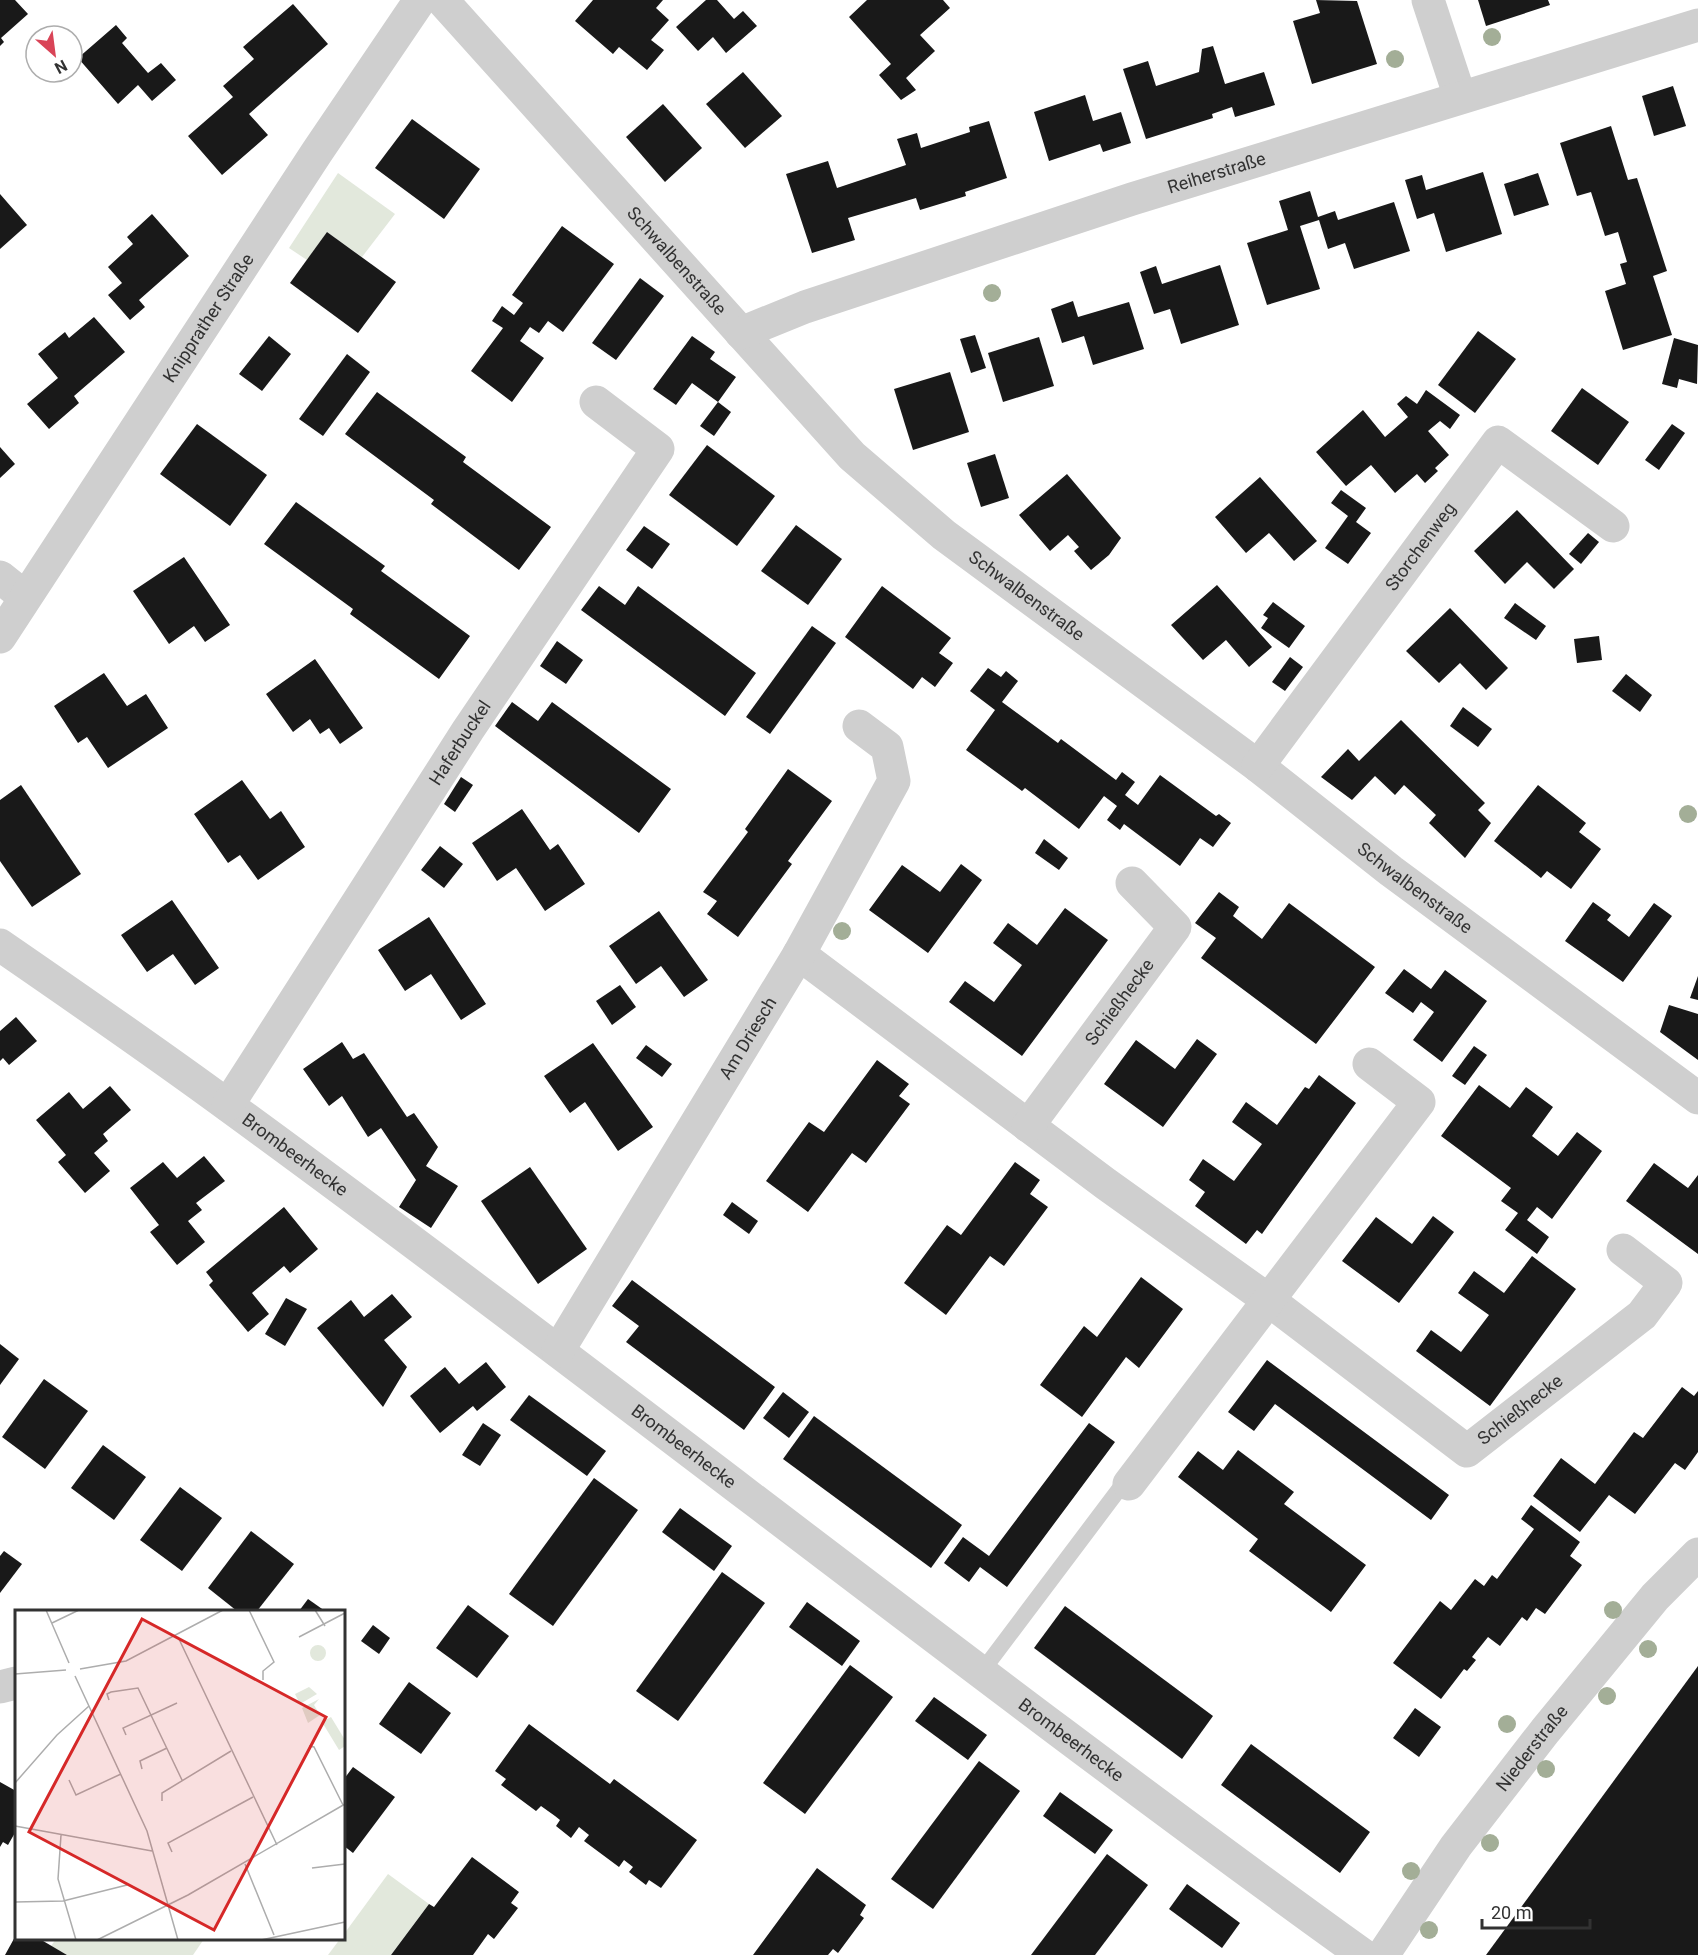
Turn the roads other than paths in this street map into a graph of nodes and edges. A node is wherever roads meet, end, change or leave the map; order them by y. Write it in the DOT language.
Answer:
graph roads {
  1 [pos="420,0"];
  2 [pos="442,0"];
  3 [pos="1428,0"];
  4 [pos="1698,25"];
  5 [pos="1460,97"];
  6 [pos="741,333"];
  7 [pos="596,402"];
  8 [pos="1613,526"];
  9 [pos="0,577"];
  10 [pos="25,597"];
  11 [pos="0,638"];
  12 [pos="859,726"];
  13 [pos="1258,766"];
  14 [pos="1132,883"];
  15 [pos="0,945"];
  16 [pos="799,954"];
  17 [pos="1369,1064"];
  18 [pos="1698,1098"];
  19 [pos="228,1105"];
  20 [pos="1028,1126"];
  21 [pos="1623,1250"];
  22 [pos="1267,1299"];
  23 [pos="558,1351"];
  24 [pos="1129,1484"];
  25 [pos="1698,1554"];
  26 [pos="980,1674"];
  27 [pos="15,1683"];
  28 [pos="0,1687"];
  29 [pos="1363,1955"];
  30 [pos="1383,1955"];
  1 -- 10 [label="street, Knipprather Straße"];
  2 -- 6 [label="street, Schwalbenstraße"];
  3 -- 5 [label="street"];
  4 -- 5 [label="street, Reiherstraße"];
  5 -- 6 [label="street, Reiherstraße"];
  6 -- 13 [label="street, Schwalbenstraße"];
  7 -- 19 [label="street, Haferbuckel"];
  8 -- 13 [label="street, Storchenweg"];
  9 -- 10 [label="street"];
  10 -- 11 [label="street, Knipprather Straße"];
  12 -- 16 [label="street, Am Driesch"];
  13 -- 18 [label="street, Schwalbenstraße"];
  14 -- 20 [label="street, Schießhecke"];
  15 -- 19 [label="street, Brombeerhecke"];
  16 -- 20 [label="street, Schießhecke"];
  16 -- 23 [label="street, Am Driesch"];
  17 -- 22 [label="street"];
  19 -- 23 [label="street, Brombeerhecke"];
  20 -- 22 [label="street, Schießhecke"];
  21 -- 22 [label="street, Schießhecke"];
  22 -- 24 [label="street"];
  23 -- 26 [label="street, Brombeerhecke"];
  24 -- 26 [label="lane"];
  25 -- 30 [label="street, Niederstraße"];
  26 -- 29 [label="street, Brombeerhecke"];
  27 -- 28 [label="street"];
}
